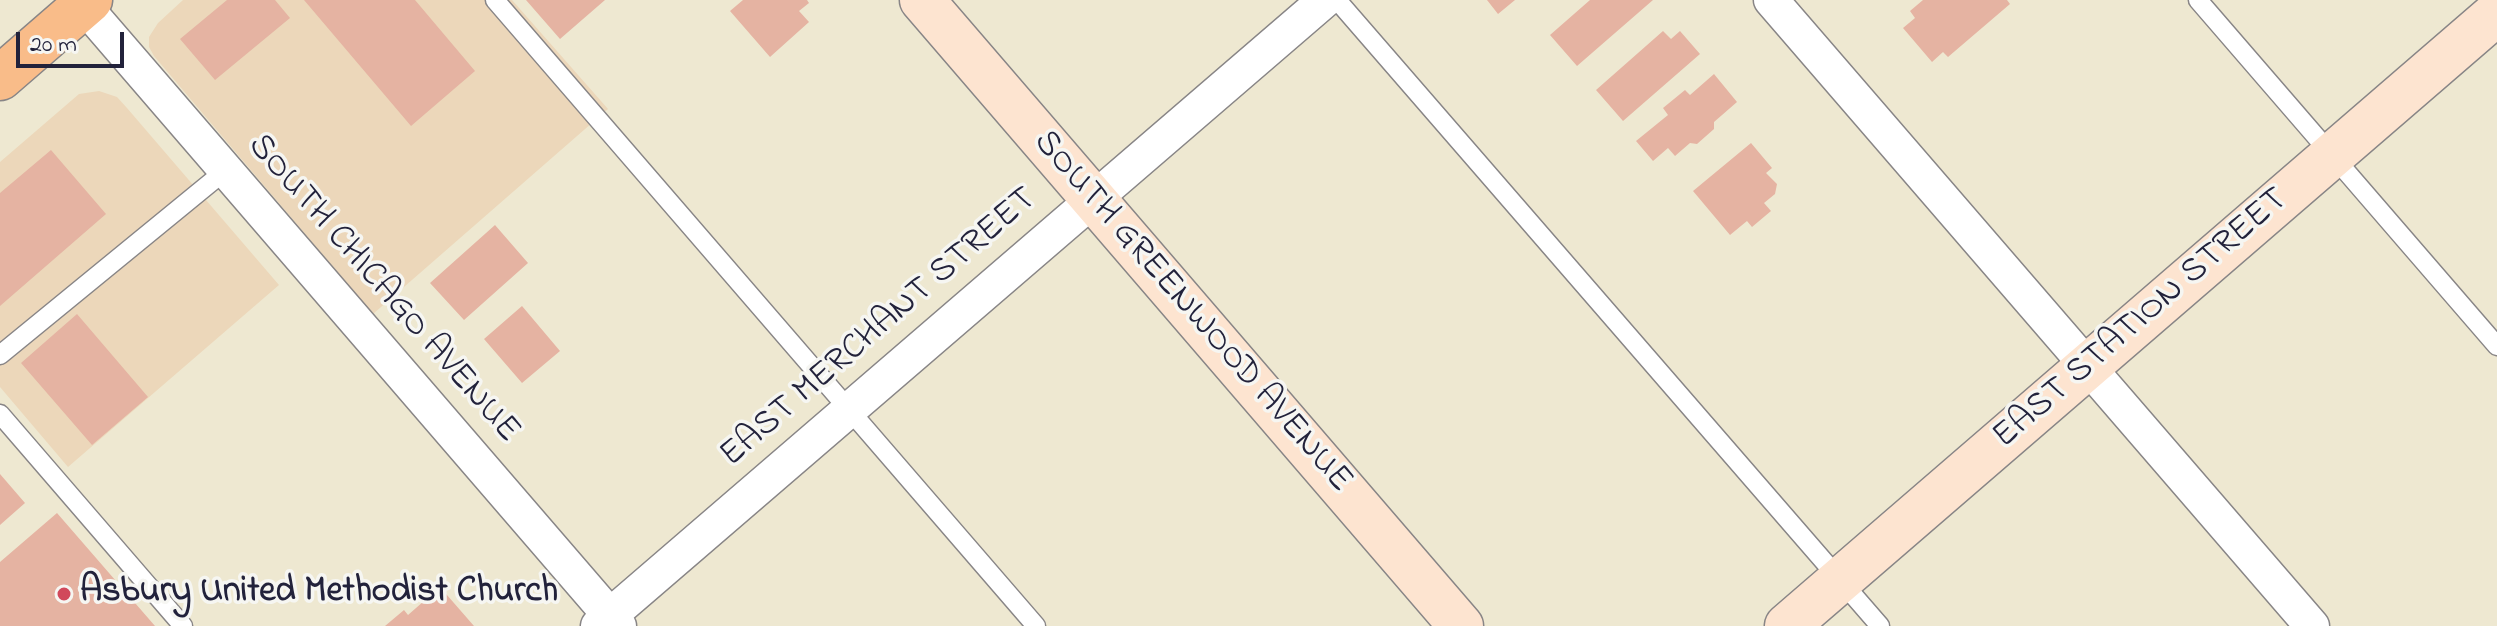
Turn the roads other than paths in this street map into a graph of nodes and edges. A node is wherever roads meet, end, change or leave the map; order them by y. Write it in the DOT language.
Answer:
graph roads {
  1 [pos="495,0"];
  2 [pos="922,0"];
  3 [pos="1325,0"];
  4 [pos="1337,0"];
  5 [pos="1771,0"];
  6 [pos="2198,0"];
  7 [pos="84,2"];
  8 [pos="2497,13"];
  9 [pos="0,78"];
  10 [pos="2333,155"];
  11 [pos="226,170"];
  12 [pos="1092,199"];
  13 [pos="2497,346"];
  14 [pos="0,355"];
  15 [pos="2087,367"];
  16 [pos="849,410"];
  17 [pos="0,414"];
  18 [pos="1840,580"];
  19 [pos="609,622"];
  20 [pos="183,626"];
  21 [pos="1036,626"];
  22 [pos="1461,626"];
  23 [pos="1787,626"];
  24 [pos="1880,626"];
  25 [pos="2312,626"];
  1 -- 16 [label="lane"];
  2 -- 12 [label="main road, SOUTH GREENWOOD AVENUE"];
  3 -- 12 [label="street, EAST MERCHANT STREET"];
  4 -- 18 [label="lane"];
  5 -- 15 [label="street"];
  6 -- 10 [label="lane"];
  7 -- 9 [label="main road"];
  7 -- 11 [label="street, SOUTH CHICAGO AVENUE"];
  8 -- 10 [label="main road, EAST STATION STREET"];
  10 -- 13 [label="lane"];
  10 -- 15 [label="main road, EAST STATION STREET"];
  11 -- 14 [label="lane"];
  11 -- 19 [label="street, SOUTH CHICAGO AVENUE"];
  12 -- 16 [label="street, EAST MERCHANT STREET"];
  12 -- 22 [label="main road, SOUTH GREENWOOD AVENUE"];
  15 -- 18 [label="main road, EAST STATION STREET"];
  15 -- 25 [label="street"];
  16 -- 19 [label="street, EAST MERCHANT STREET"];
  16 -- 21 [label="lane"];
  17 -- 20 [label="lane"];
  18 -- 23 [label="main road, EAST STATION STREET"];
  18 -- 24 [label="lane"];
}
